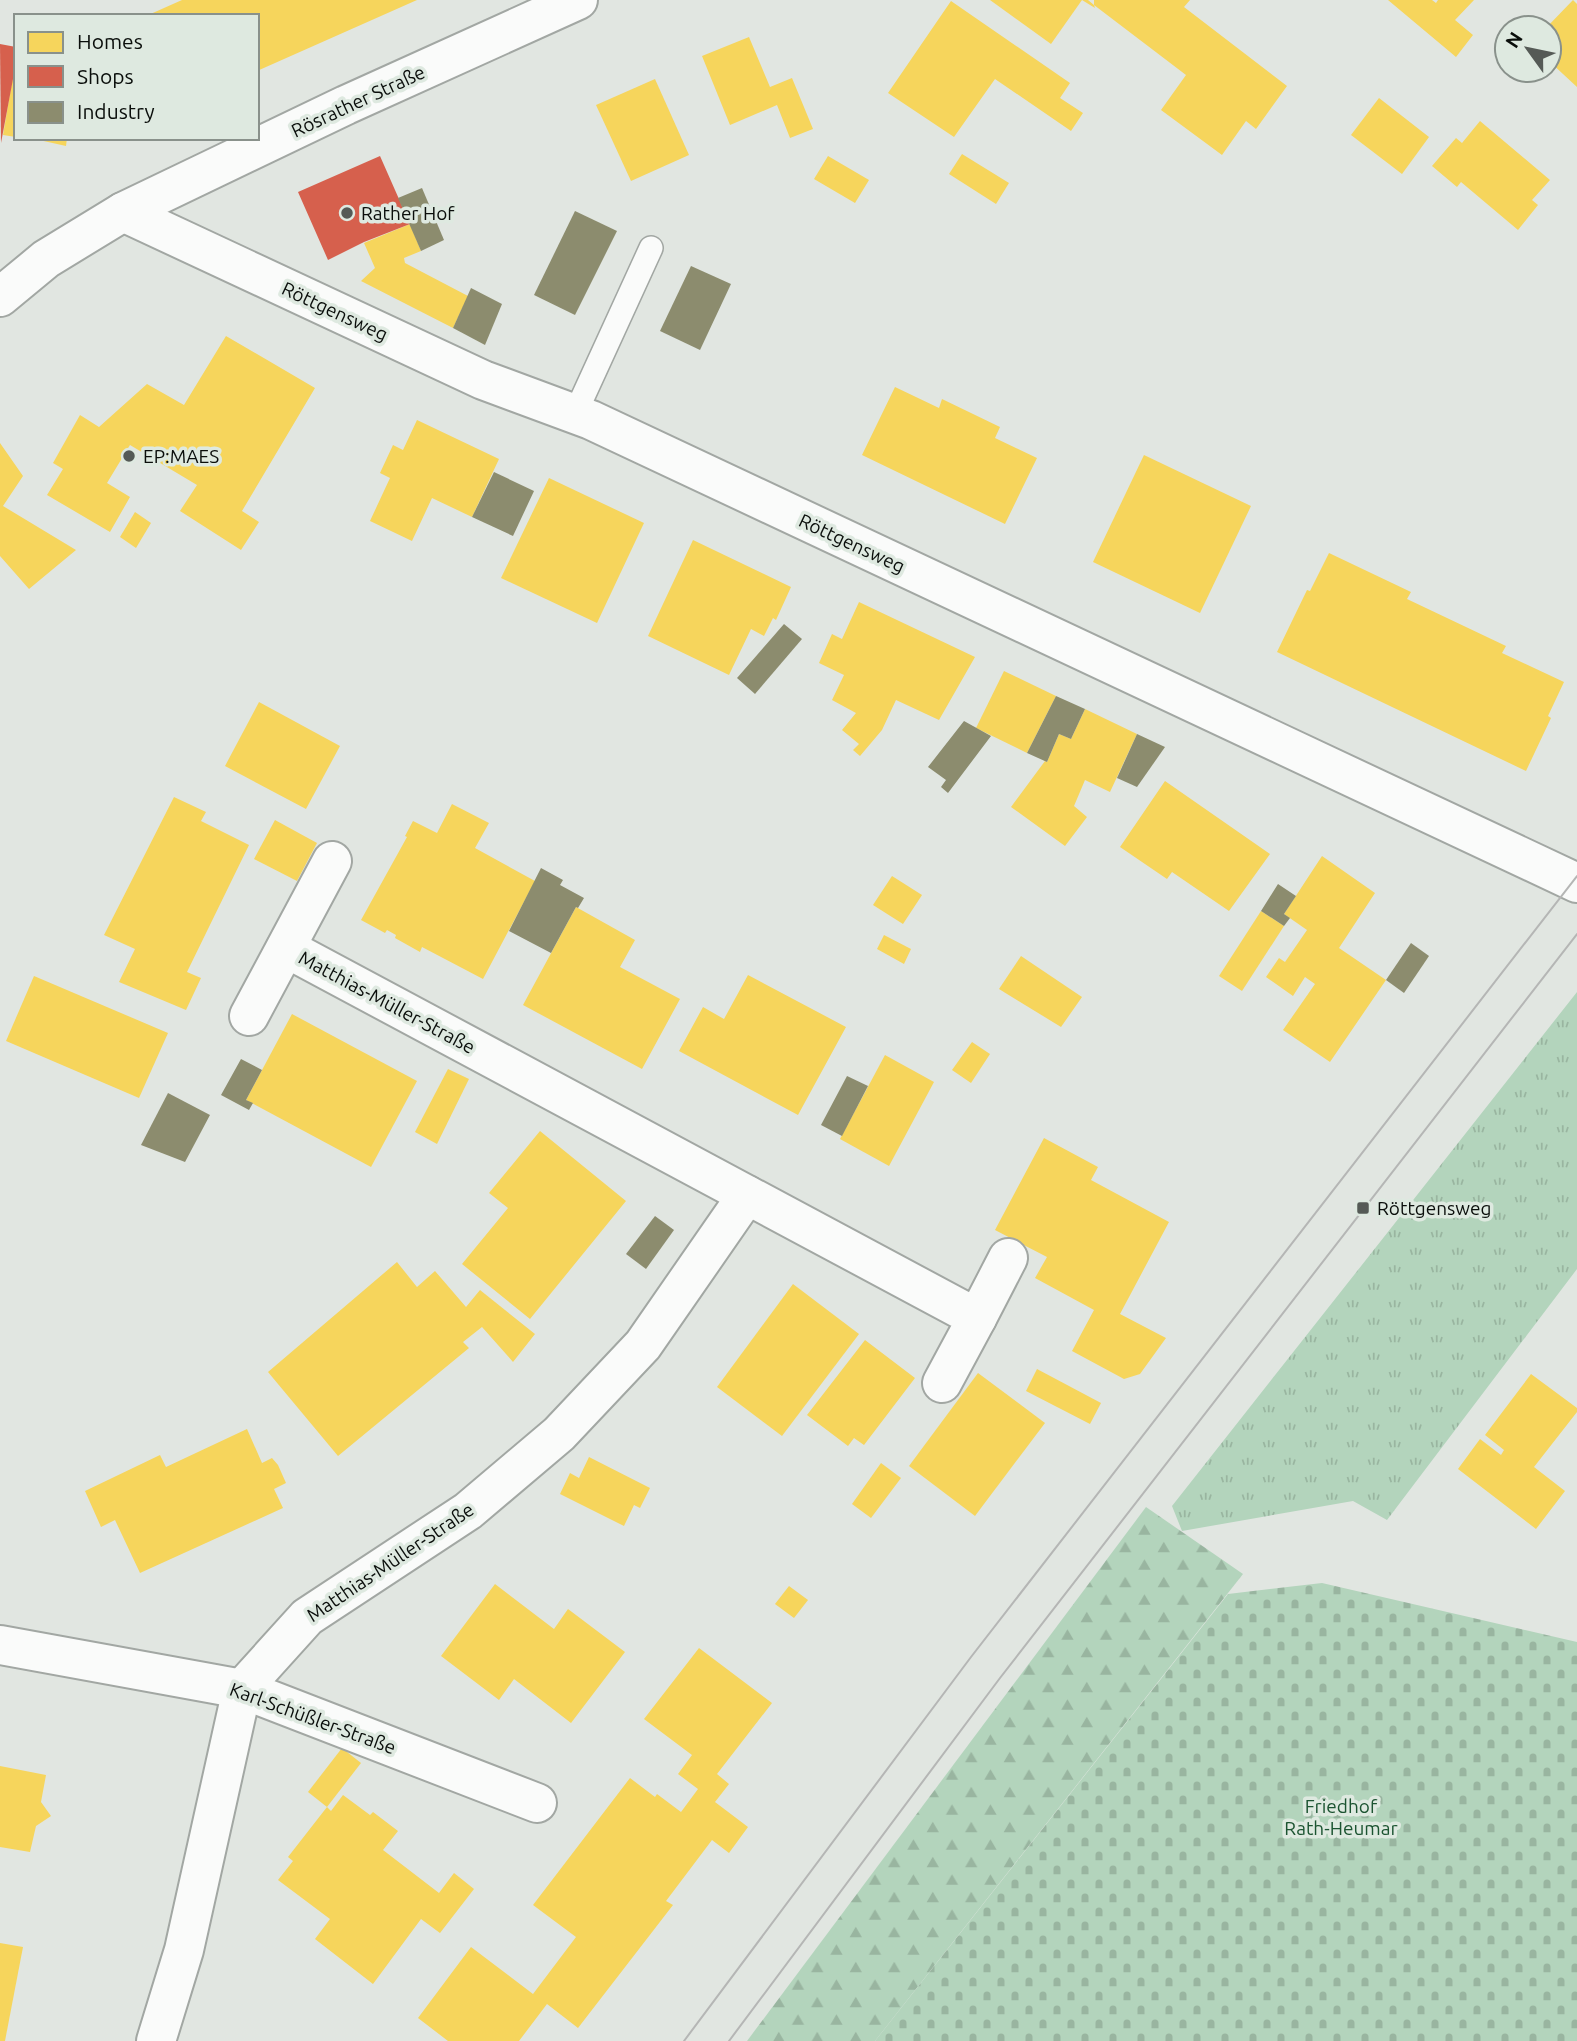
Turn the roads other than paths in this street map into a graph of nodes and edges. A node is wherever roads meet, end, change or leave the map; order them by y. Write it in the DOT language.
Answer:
graph roads {
  1 [pos="578,0"];
  2 [pos="123,212"];
  3 [pos="651,248"];
  4 [pos="0,297"];
  5 [pos="575,414"];
  6 [pos="332,861"];
  7 [pos="1577,883"];
  8 [pos="286,948"];
  9 [pos="249,1016"];
  10 [pos="747,1195"];
  11 [pos="1008,1258"];
  12 [pos="976,1318"];
  13 [pos="942,1383"];
  14 [pos="0,1645"];
  15 [pos="242,1689"];
  16 [pos="537,1803"];
  17 [pos="156,2041"];
  1 -- 2 [label="street, Rösrather Straße"];
  2 -- 4 [label="street, Rösrather Straße"];
  2 -- 5 [label="street, Röttgensweg"];
  3 -- 5 [label="lane"];
  5 -- 7 [label="street, Röttgensweg"];
  6 -- 8 [label="street, Matthias-Müller-Straße"];
  8 -- 9 [label="street, Matthias-Müller-Straße"];
  8 -- 10 [label="street, Matthias-Müller-Straße"];
  10 -- 12 [label="street, Matthias-Müller-Straße"];
  10 -- 15 [label="street, Matthias-Müller-Straße"];
  11 -- 12 [label="street"];
  12 -- 13 [label="street"];
  14 -- 15 [label="street, Karl-Schüßler-Straße"];
  15 -- 16 [label="street, Karl-Schüßler-Straße"];
  15 -- 17 [label="street, Matthias-Müller-Straße"];
}
